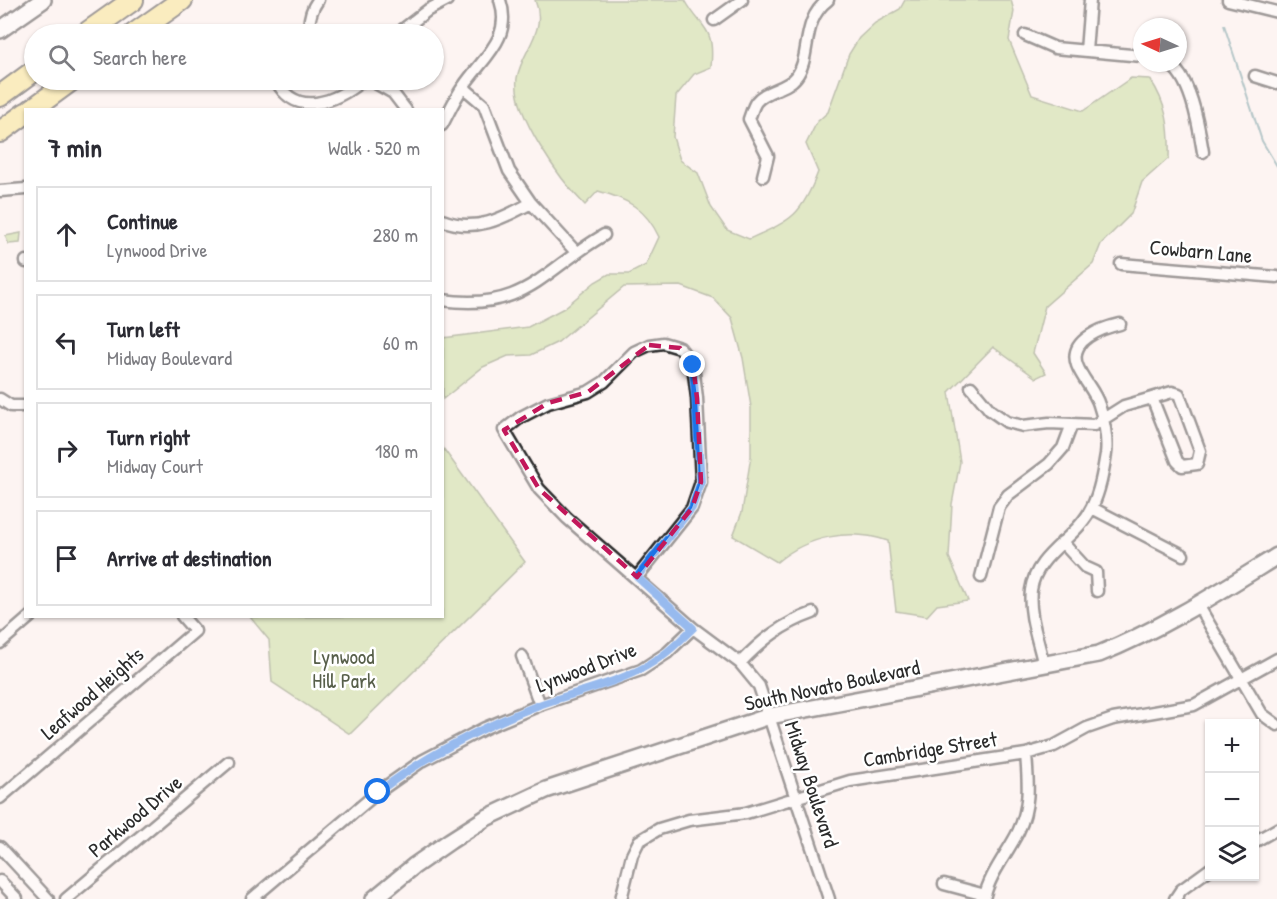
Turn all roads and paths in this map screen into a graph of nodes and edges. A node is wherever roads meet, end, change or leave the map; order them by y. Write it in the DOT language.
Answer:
graph roads {
  1 [pos="28,0"];
  2 [pos="43,0"];
  3 [pos="133,0"];
  4 [pos="182,0"];
  5 [pos="318,0"];
  6 [pos="447,0"];
  7 [pos="500,0"];
  8 [pos="741,0"];
  9 [pos="828,0"];
  10 [pos="1090,0"];
  11 [pos="1228,0"];
  12 [pos="1277,12"];
  13 [pos="0,17"];
  14 [pos="714,20"];
  15 [pos="99,24"];
  16 [pos="148,24"];
  17 [pos="308,24"];
  18 [pos="410,24"];
  19 [pos="0,30"];
  20 [pos="1026,35"];
  21 [pos="1086,51"];
  22 [pos="1133,55"];
  23 [pos="1178,72"];
  24 [pos="1255,76"];
  25 [pos="24,78"];
  26 [pos="1277,83"];
  27 [pos="463,87"];
  28 [pos="58,90"];
  29 [pos="281,90"];
  30 [pos="348,90"];
  31 [pos="388,90"];
  32 [pos="0,96"];
  33 [pos="34,108"];
  34 [pos="404,108"];
  35 [pos="24,114"];
  36 [pos="444,121"];
  37 [pos="0,132"];
  38 [pos="1203,152"];
  39 [pos="763,176"];
  40 [pos="24,189"];
  41 [pos="0,191"];
  42 [pos="531,203"];
  43 [pos="444,221"];
  44 [pos="604,235"];
  45 [pos="576,252"];
  46 [pos="1121,264"];
  47 [pos="1277,277"];
  48 [pos="444,300"];
  49 [pos="1120,324"];
  50 [pos="971,387"];
  51 [pos="1152,398"];
  52 [pos="0,399"];
  53 [pos="24,406"];
  54 [pos="1102,422"];
  55 [pos="1072,424"];
  56 [pos="1092,508"];
  57 [pos="1062,542"];
  58 [pos="1183,555"];
  59 [pos="1277,556"];
  60 [pos="637,577"];
  61 [pos="981,577"];
  62 [pos="1097,591"];
  63 [pos="1198,605"];
  64 [pos="813,613"];
  65 [pos="29,618"];
  66 [pos="184,618"];
  67 [pos="693,628"];
  68 [pos="0,643"];
  69 [pos="522,656"];
  70 [pos="1277,658"];
  71 [pos="740,663"];
  72 [pos="1044,666"];
  73 [pos="1241,679"];
  74 [pos="540,705"];
  75 [pos="770,716"];
  76 [pos="1277,725"];
  77 [pos="1026,754"];
  78 [pos="229,762"];
  79 [pos="796,797"];
  80 [pos="0,798"];
  81 [pos="1277,829"];
  82 [pos="1259,839"];
  83 [pos="0,847"];
  84 [pos="1205,871"];
  85 [pos="0,881"];
  86 [pos="944,884"];
  87 [pos="985,897"];
  88 [pos="17,899"];
  89 [pos="48,899"];
  90 [pos="66,899"];
  91 [pos="252,899"];
  92 [pos="374,899"];
  93 [pos="621,899"];
  94 [pos="829,899"];
  95 [pos="1175,899"];
  1 -- 13 [label="main road"];
  2 -- 19 [label="main road"];
  3 -- 15 [label="highway"];
  4 -- 16 [label="highway"];
  5 -- 17 [label="street"];
  6 -- 18 [label="street"];
  7 -- 27 [label="street"];
  8 -- 14 [label="street"];
  9 -- 39 [label="street"];
  10 -- 21 [label="street"];
  11 -- 12 [label="street"];
  20 -- 21 [label="street"];
  21 -- 22 [label="street"];
  23 -- 38 [label="street"];
  24 -- 26 [label="street"];
  25 -- 32 [label="highway"];
  27 -- 36 [label="street"];
  27 -- 42 [label="street"];
  28 -- 33 [label="highway"];
  29 -- 30 [label="street"];
  31 -- 34 [label="street"];
  35 -- 37 [label="highway"];
  40 -- 41 [label="street"];
  42 -- 43 [label="street"];
  42 -- 45 [label="street"];
  44 -- 45 [label="street"];
  45 -- 48 [label="street"];
  46 -- 47 [label="street, Cowbarn Lane"];
  49 -- 54 [label="street"];
  50 -- 55 [label="street"];
  51 -- 51 [label="street"];
  51 -- 54 [label="street"];
  52 -- 53 [label="street"];
  54 -- 55 [label="street"];
  54 -- 56 [label="street"];
  55 -- 61 [label="street"];
  56 -- 57 [label="street"];
  56 -- 58 [label="street"];
  57 -- 62 [label="street"];
  57 -- 72 [label="street"];
  59 -- 63 [label="main road, South Novato Boulevard"];
  60 -- 60 [label="street, Midway Boulevard"];
  60 -- 67 [label="street, Midway Boulevard"];
  63 -- 72 [label="main road, South Novato Boulevard"];
  63 -- 73 [label="street"];
  64 -- 71 [label="street"];
  65 -- 68 [label="street"];
  66 -- 80 [label="street, Leafwood Heights"];
  67 -- 71 [label="street, Midway Boulevard"];
  67 -- 74 [label="street, Lynwood Drive"];
  69 -- 74 [label="street"];
  70 -- 73 [label="street, Cambridge Street"];
  71 -- 75 [label="street, Midway Boulevard"];
  72 -- 75 [label="main road, South Novato Boulevard"];
  73 -- 76 [label="street"];
  73 -- 77 [label="street, Cambridge Street"];
  74 -- 91 [label="street, Lynwood Drive"];
  75 -- 79 [label="street, Midway Boulevard"];
  75 -- 92 [label="main road, South Novato Boulevard"];
  77 -- 79 [label="street, Cambridge Street"];
  77 -- 87 [label="street"];
  78 -- 90 [label="street, Parkwood Drive"];
  79 -- 93 [label="street, Cambridge Street"];
  79 -- 94 [label="street, Midway Boulevard"];
  81 -- 82 [label="street"];
  83 -- 89 [label="street"];
  84 -- 95 [label="street"];
  85 -- 88 [label="street"];
  86 -- 87 [label="street"];
}
